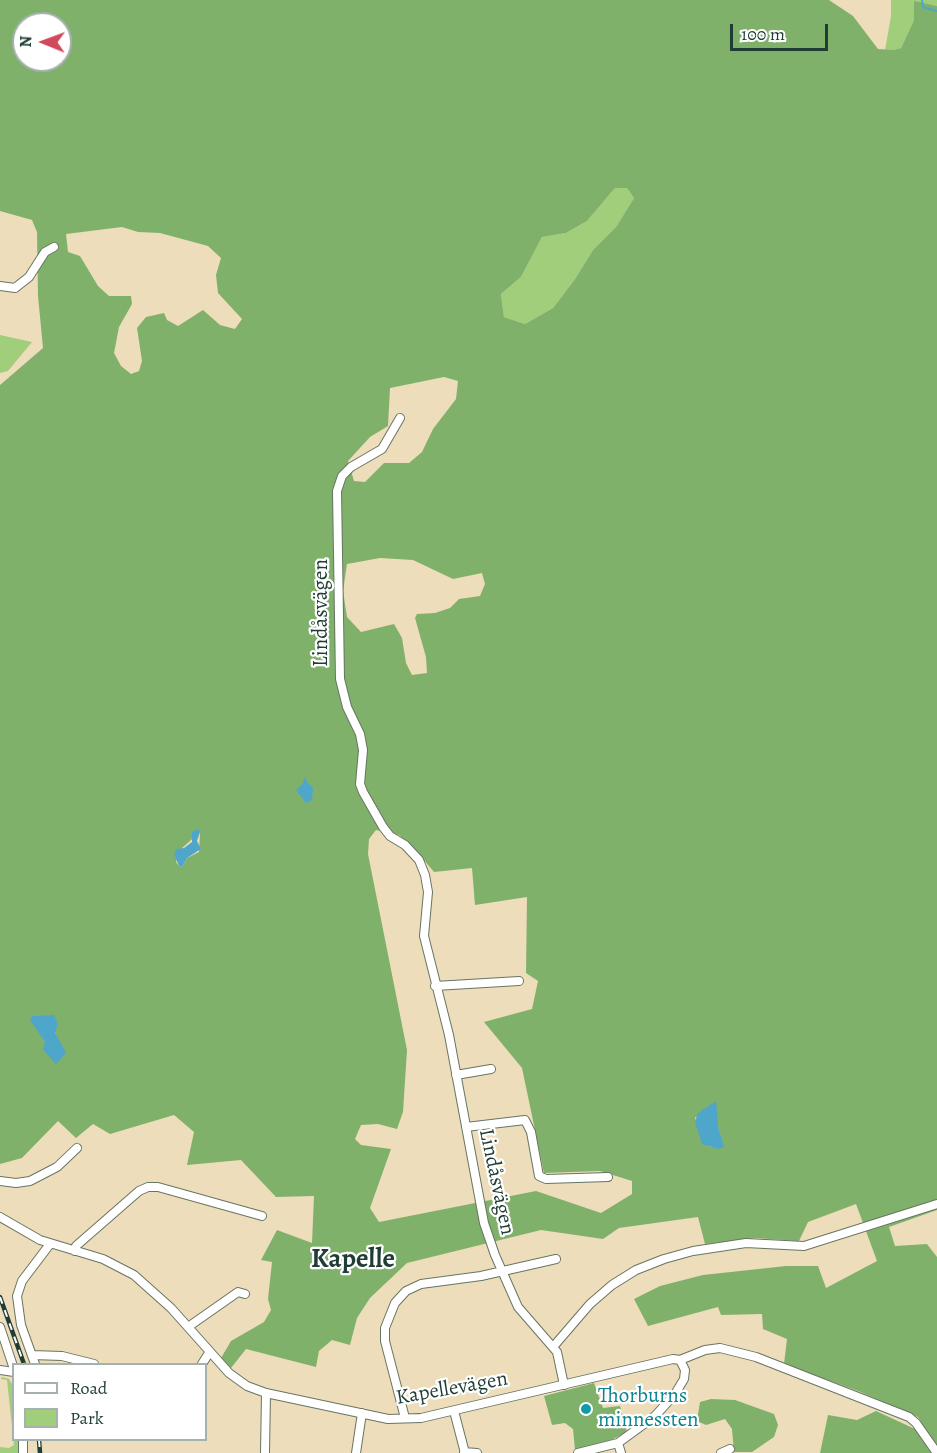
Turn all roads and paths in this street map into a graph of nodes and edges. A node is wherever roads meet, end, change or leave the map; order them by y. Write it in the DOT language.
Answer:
graph roads {
  1 [pos="54,247"];
  2 [pos="0,286"];
  3 [pos="400,417"];
  4 [pos="519,981"];
  5 [pos="435,986"];
  6 [pos="491,1069"];
  7 [pos="456,1075"];
  8 [pos="466,1127"];
  9 [pos="77,1148"];
  10 [pos="608,1177"];
  11 [pos="0,1181"];
  12 [pos="937,1204"];
  13 [pos="0,1216"];
  14 [pos="262,1216"];
  15 [pos="50,1244"];
  16 [pos="75,1251"];
  17 [pos="556,1259"];
  18 [pos="502,1272"];
  19 [pos="244,1294"];
  20 [pos="0,1327"];
  21 [pos="188,1327"];
  22 [pos="553,1347"];
  23 [pos="209,1353"];
  24 [pos="32,1355"];
  25 [pos="680,1360"];
  26 [pos="34,1363"];
  27 [pos="87,1363"];
  28 [pos="203,1363"];
  29 [pos="12,1365"];
  30 [pos="564,1385"];
  31 [pos="266,1393"];
  32 [pos="454,1411"];
  33 [pos="362,1413"];
  34 [pos="405,1418"];
  35 [pos="618,1443"];
  36 [pos="730,1449"];
  37 [pos="265,1453"];
  38 [pos="356,1453"];
  39 [pos="465,1453"];
  40 [pos="477,1453"];
  41 [pos="578,1453"];
  42 [pos="621,1453"];
  43 [pos="721,1453"];
  44 [pos="937,1453"];
  1 -- 2 [label="street"];
  3 -- 5 [label="street, Lindåsvägen"];
  4 -- 5 [label="street"];
  5 -- 7 [label="street, Lindåsvägen"];
  6 -- 7 [label="street"];
  7 -- 8 [label="street, Lindåsvägen"];
  8 -- 10 [label="street"];
  8 -- 18 [label="street, Lindåsvägen"];
  9 -- 11 [label="street"];
  12 -- 22 [label="street"];
  13 -- 15 [label="street, Kapellevägen"];
  14 -- 16 [label="street"];
  15 -- 16 [label="street, Kapellevägen"];
  15 -- 24 [label="street"];
  16 -- 21 [label="street, Kapellevägen"];
  17 -- 18 [label="street"];
  18 -- 22 [label="street, Lindåsvägen"];
  18 -- 34 [label="street"];
  19 -- 21 [label="street"];
  20 -- 29 [label="street"];
  21 -- 23 [label="street, Kapellevägen"];
  22 -- 30 [label="street, Lindåsvägen"];
  23 -- 28 [label="street"];
  23 -- 31 [label="street, Kapellevägen"];
  24 -- 26 [label="street"];
  24 -- 27 [label="street"];
  25 -- 30 [label="street, Kapellevägen"];
  25 -- 35 [label="street"];
  25 -- 44 [label="street, Kapellevägen"];
  30 -- 32 [label="street, Kapellevägen"];
  31 -- 33 [label="street, Kapellevägen"];
  31 -- 37 [label="street"];
  32 -- 34 [label="street, Kapellevägen"];
  32 -- 39 [label="street"];
  33 -- 34 [label="street, Kapellevägen"];
  33 -- 38 [label="street"];
  35 -- 41 [label="street"];
  35 -- 42 [label="street"];
  36 -- 43 [label="street"];
  39 -- 40 [label="street"];
}
